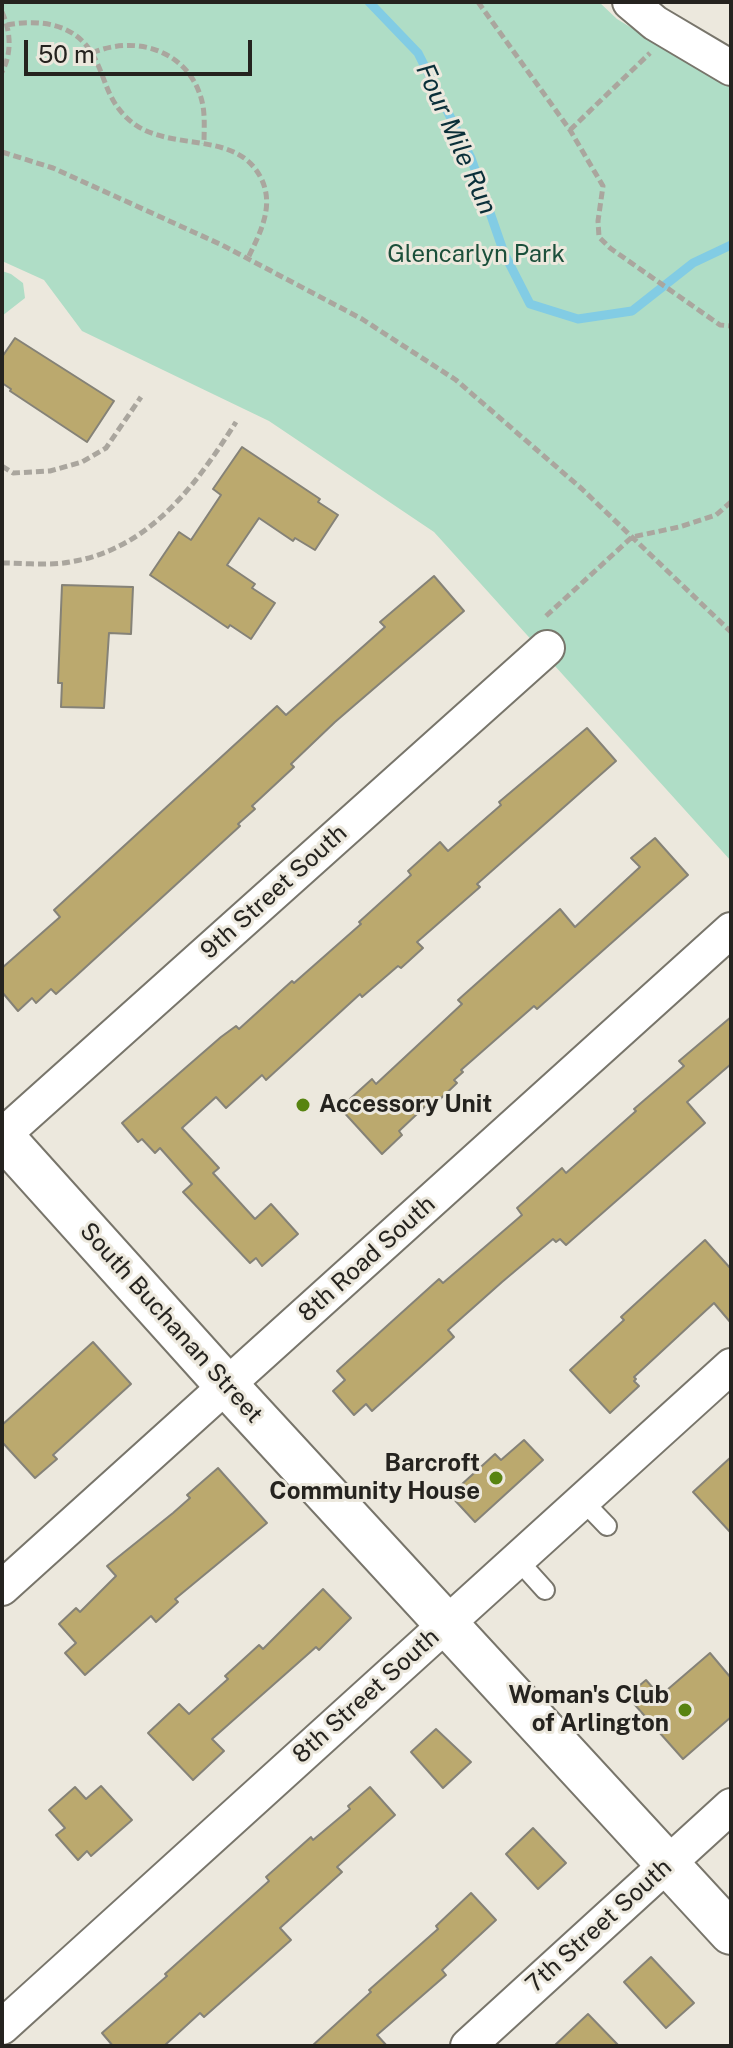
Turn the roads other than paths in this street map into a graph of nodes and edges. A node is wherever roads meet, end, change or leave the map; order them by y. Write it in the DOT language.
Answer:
graph roads {
  1 [pos="630,2"];
  2 [pos="731,68"];
  3 [pos="547,648"];
  4 [pos="731,930"];
  5 [pos="2,1136"];
  6 [pos="731,1366"];
  7 [pos="227,1386"];
  8 [pos="582,1500"];
  9 [pos="607,1526"];
  10 [pos="517,1559"];
  11 [pos="2,1588"];
  12 [pos="545,1590"];
  13 [pos="447,1622"];
  14 [pos="731,1806"];
  15 [pos="668,1863"];
  16 [pos="731,1933"];
  17 [pos="2,2027"];
  18 [pos="468,2046"];
  1 -- 2 [label="street"];
  3 -- 5 [label="street, 9th Street South"];
  4 -- 7 [label="street, 8th Road South"];
  5 -- 7 [label="street, South Buchanan Street"];
  6 -- 8 [label="street, 8th Street South"];
  7 -- 11 [label="street, 8th Road South"];
  7 -- 13 [label="street, South Buchanan Street"];
  8 -- 9 [label="lane"];
  8 -- 10 [label="street, 8th Street South"];
  10 -- 12 [label="lane"];
  10 -- 13 [label="street, 8th Street South"];
  13 -- 15 [label="street, South Buchanan Street"];
  13 -- 17 [label="street, 8th Street South"];
  14 -- 15 [label="street, 7th Street South"];
  15 -- 16 [label="street, South Buchanan Street"];
  15 -- 18 [label="street, 7th Street South"];
}
